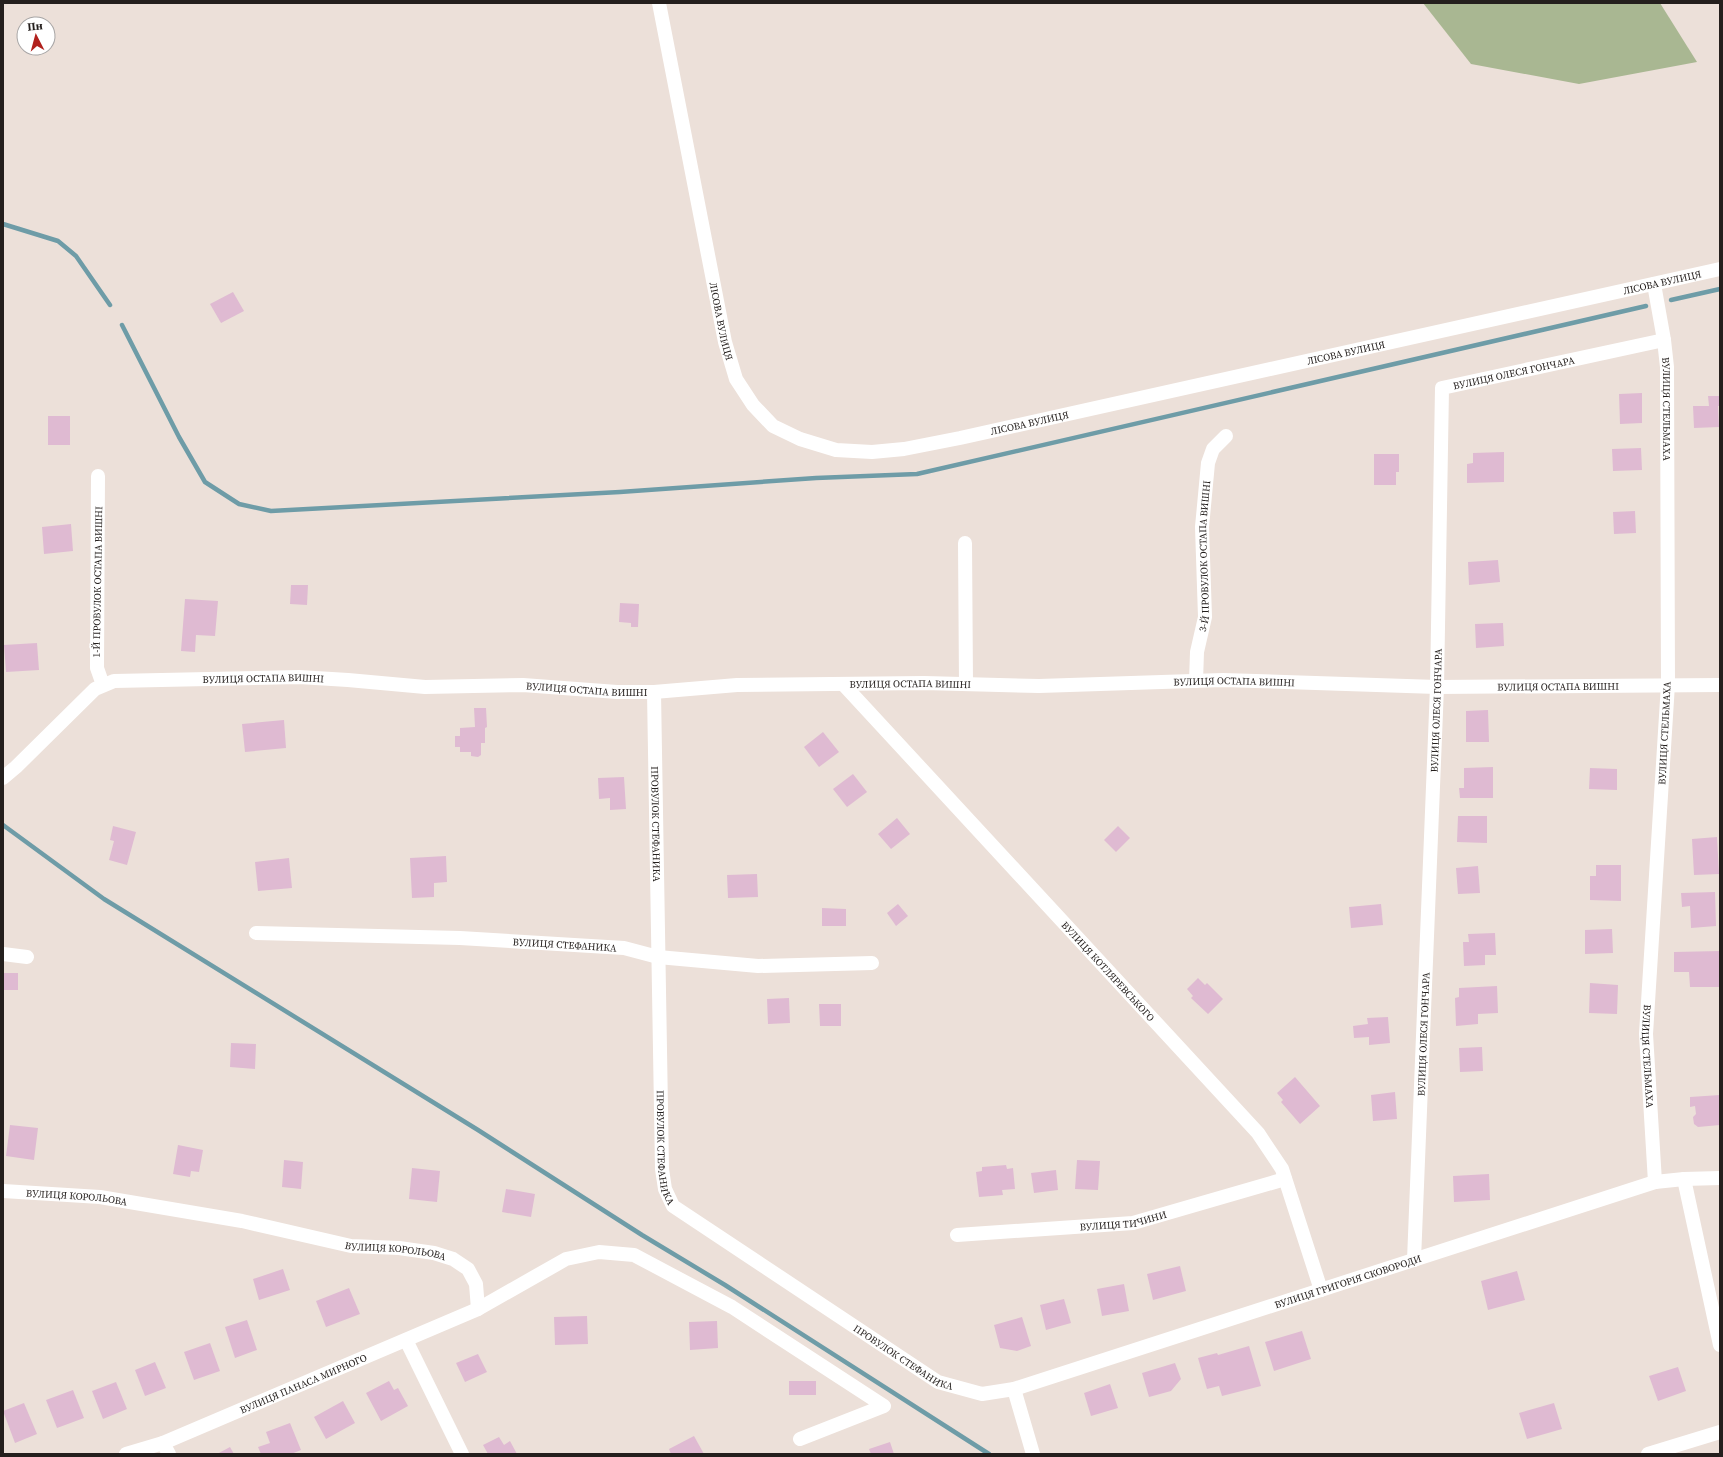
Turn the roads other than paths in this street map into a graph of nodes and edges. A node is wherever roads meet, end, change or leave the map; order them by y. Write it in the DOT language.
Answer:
graph roads {
  1 [pos="659,3"];
  2 [pos="1720,269"];
  3 [pos="1654,284"];
  4 [pos="1664,340"];
  5 [pos="1226,436"];
  6 [pos="98,476"];
  7 [pos="965,543"];
  8 [pos="1196,681"];
  9 [pos="843,684"];
  10 [pos="966,684"];
  11 [pos="1668,684"];
  12 [pos="103,685"];
  13 [pos="1720,685"];
  14 [pos="1437,687"];
  15 [pos="654,692"];
  16 [pos="3,778"];
  17 [pos="256,933"];
  18 [pos="3,954"];
  19 [pos="27,957"];
  20 [pos="658,957"];
  21 [pos="872,963"];
  22 [pos="1285,1178"];
  23 [pos="1684,1178"];
  24 [pos="1720,1178"];
  25 [pos="1655,1182"];
  26 [pos="3,1191"];
  27 [pos="957,1235"];
  28 [pos="1414,1260"];
  29 [pos="1321,1290"];
  30 [pos="478,1309"];
  31 [pos="406,1340"];
  32 [pos="1720,1345"];
  33 [pos="1014,1389"];
  34 [pos="1720,1432"];
  35 [pos="800,1439"];
  36 [pos="166,1448"];
  37 [pos="126,1454"];
  38 [pos="462,1454"];
  39 [pos="1032,1454"];
  40 [pos="1648,1454"];
  1 -- 3 [label="street, ЛІСОВА ВУЛИЦЯ"];
  2 -- 3 [label="street, ЛІСОВА ВУЛИЦЯ"];
  3 -- 4 [label="street, ВУЛИЦЯ СТЕЛЬМАХА"];
  4 -- 11 [label="street, ВУЛИЦЯ СТЕЛЬМАХА"];
  4 -- 14 [label="street, ВУЛИЦЯ ОЛЕСЯ ГОНЧАРА"];
  5 -- 8 [label="street, 3-Й ПРОВУЛОК ОСТАПА ВИШНІ"];
  6 -- 12 [label="street, 1-Й ПРОВУЛОК ОСТАПА ВИШНІ"];
  7 -- 10 [label="street"];
  8 -- 10 [label="street, ВУЛИЦЯ ОСТАПА ВИШНІ"];
  8 -- 14 [label="street, ВУЛИЦЯ ОСТАПА ВИШНІ"];
  9 -- 10 [label="street, ВУЛИЦЯ ОСТАПА ВИШНІ"];
  9 -- 15 [label="street, ВУЛИЦЯ ОСТАПА ВИШНІ"];
  9 -- 22 [label="street, ВУЛИЦЯ КОТЛЯРЕВСЬКОГО"];
  11 -- 13 [label="street, ВУЛИЦЯ ОСТАПА ВИШНІ"];
  11 -- 14 [label="street, ВУЛИЦЯ ОСТАПА ВИШНІ"];
  11 -- 25 [label="street, ВУЛИЦЯ СТЕЛЬМАХА"];
  12 -- 15 [label="street, ВУЛИЦЯ ОСТАПА ВИШНІ"];
  12 -- 16 [label="street"];
  14 -- 28 [label="street, ВУЛИЦЯ ОЛЕСЯ ГОНЧАРА"];
  15 -- 20 [label="street, ПРОВУЛОК СТЕФАНИКА"];
  17 -- 20 [label="street, ВУЛИЦЯ СТЕФАНИКА"];
  18 -- 19 [label="street"];
  20 -- 21 [label="street, ВУЛИЦЯ СТЕФАНИКА"];
  20 -- 33 [label="street, ПРОВУЛОК СТЕФАНИКА"];
  22 -- 27 [label="street, ВУЛИЦЯ ТИЧИНИ"];
  22 -- 29 [label="street, ВУЛИЦЯ КОТЛЯРЕВСЬКОГО"];
  23 -- 24 [label="street, ВУЛИЦЯ ГРИГОРІЯ СКОВОРОДИ"];
  23 -- 25 [label="street, ВУЛИЦЯ ГРИГОРІЯ СКОВОРОДИ"];
  23 -- 32 [label="street"];
  25 -- 28 [label="street, ВУЛИЦЯ ГРИГОРІЯ СКОВОРОДИ"];
  26 -- 30 [label="street, ВУЛИЦЯ КОРОЛЬОВА"];
  28 -- 29 [label="street, ВУЛИЦЯ ГРИГОРІЯ СКОВОРОДИ"];
  29 -- 33 [label="street, ВУЛИЦЯ ГРИГОРІЯ СКОВОРОДИ"];
  30 -- 31 [label="street, ВУЛИЦЯ ПАНАСА МИРНОГО"];
  30 -- 35 [label="street"];
  31 -- 36 [label="street, ВУЛИЦЯ ПАНАСА МИРНОГО"];
  31 -- 38 [label="street"];
  33 -- 39 [label="street"];
  34 -- 40 [label="street"];
  36 -- 37 [label="street, ВУЛИЦЯ ПАНАСА МИРНОГО"];
}
